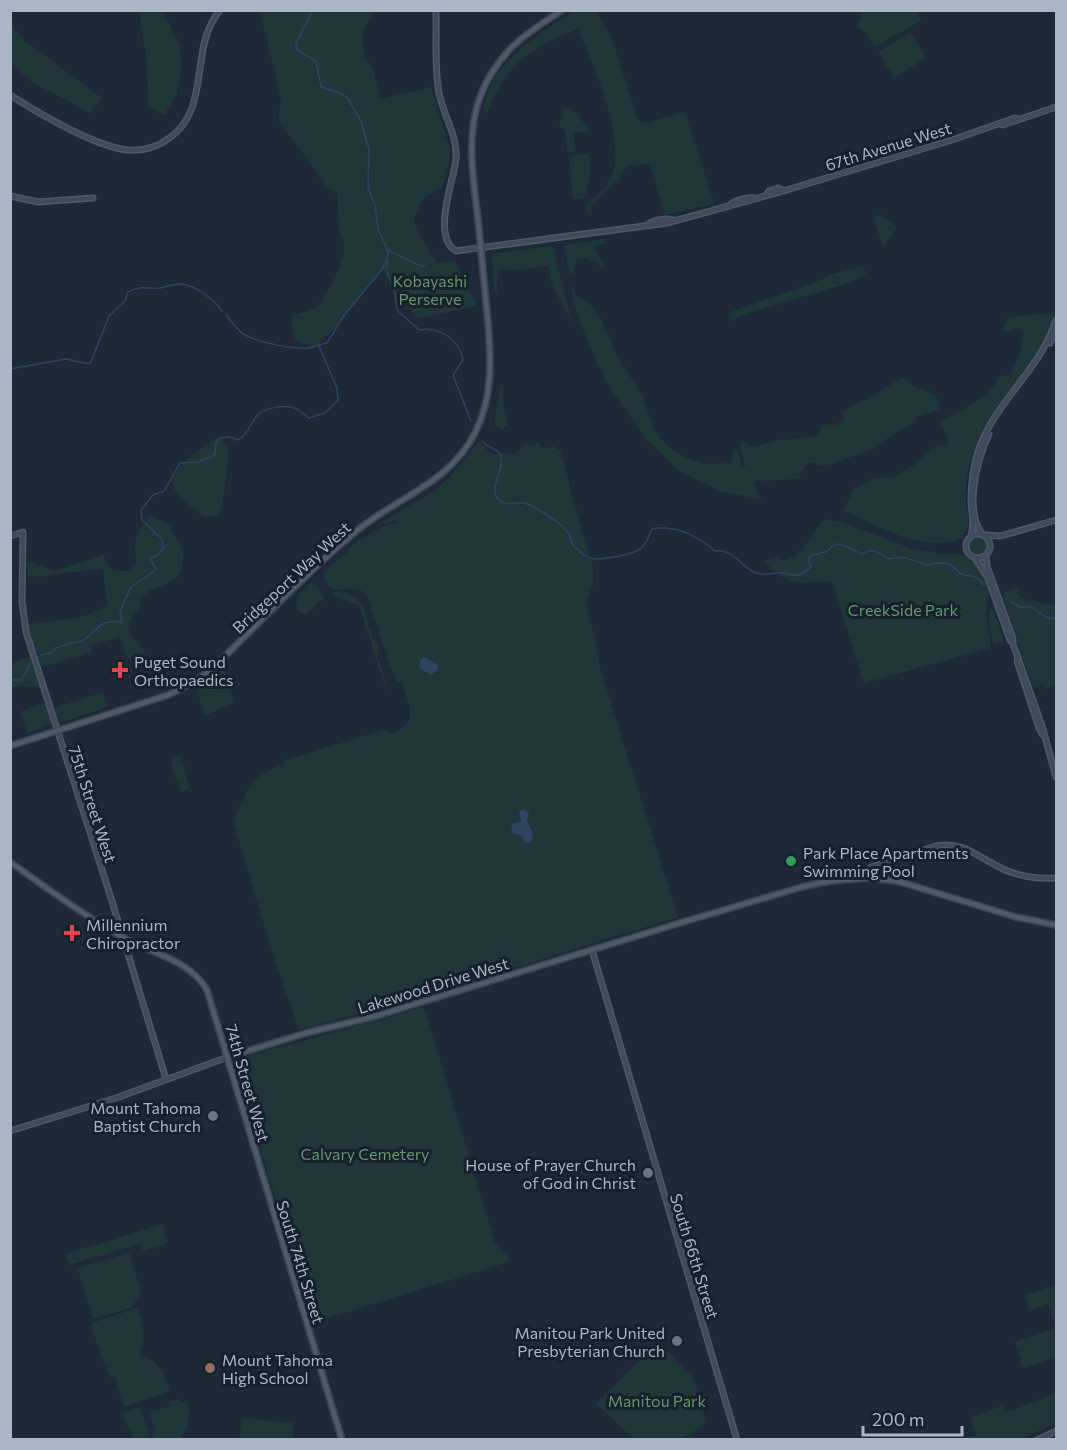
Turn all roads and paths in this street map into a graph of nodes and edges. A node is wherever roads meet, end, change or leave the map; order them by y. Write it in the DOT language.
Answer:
graph roads {
  1 [pos="220,10"];
  2 [pos="436,10"];
  3 [pos="562,10"];
  4 [pos="10,95"];
  5 [pos="1056,107"];
  6 [pos="10,196"];
  7 [pos="93,198"];
  8 [pos="481,249"];
  9 [pos="1056,320"];
  10 [pos="1056,329"];
  11 [pos="1056,520"];
  12 [pos="983,534"];
  13 [pos="971,535"];
  14 [pos="10,536"];
  15 [pos="1001,536"];
  16 [pos="990,546"];
  17 [pos="986,555"];
  18 [pos="975,558"];
  19 [pos="1012,642"];
  20 [pos="57,730"];
  21 [pos="10,746"];
  22 [pos="1056,777"];
  23 [pos="10,862"];
  24 [pos="866,878"];
  25 [pos="1056,878"];
  26 [pos="1056,925"];
  27 [pos="123,937"];
  28 [pos="591,950"];
  29 [pos="228,1057"];
  30 [pos="165,1079"];
  31 [pos="10,1131"];
  32 [pos="267,1194"];
  33 [pos="1056,1431"];
  34 [pos="342,1440"];
  35 [pos="737,1440"];
  36 [pos="1037,1440"];
  1 -- 4 [label="street"];
  2 -- 8 [label="street, 67th Avenue West"];
  3 -- 8 [label="main road, Bridgeport Way West"];
  5 -- 8 [label="street, 67th Avenue West"];
  6 -- 7 [label="street"];
  8 -- 20 [label="main road, Bridgeport Way West"];
  9 -- 13 [label="street"];
  10 -- 12 [label="street"];
  11 -- 15 [label="street"];
  12 -- 13 [label="street"];
  12 -- 15 [label="street"];
  12 -- 16 [label="street"];
  13 -- 18 [label="street"];
  14 -- 20 [label="street, 75th Street West"];
  15 -- 16 [label="street"];
  16 -- 17 [label="street"];
  17 -- 18 [label="street"];
  17 -- 19 [label="street"];
  18 -- 19 [label="street"];
  19 -- 22 [label="street"];
  20 -- 21 [label="main road, Bridgeport Way West"];
  20 -- 27 [label="street, 75th Street West"];
  23 -- 27 [label="main road"];
  24 -- 25 [label="street"];
  24 -- 26 [label="main road, Lakewood Drive West"];
  24 -- 28 [label="main road, Lakewood Drive West"];
  27 -- 29 [label="main road, 74th Street West"];
  27 -- 30 [label="street, 75th Street West"];
  28 -- 29 [label="main road, Lakewood Drive West"];
  28 -- 35 [label="street, South 66th Street"];
  29 -- 30 [label="street, Lakewood Drive West"];
  29 -- 32 [label="main road, 74th Street West"];
  30 -- 31 [label="street, Lakewood Drive West"];
  32 -- 34 [label="main road, South 74th Street"];
  33 -- 36 [label="street"];
}
